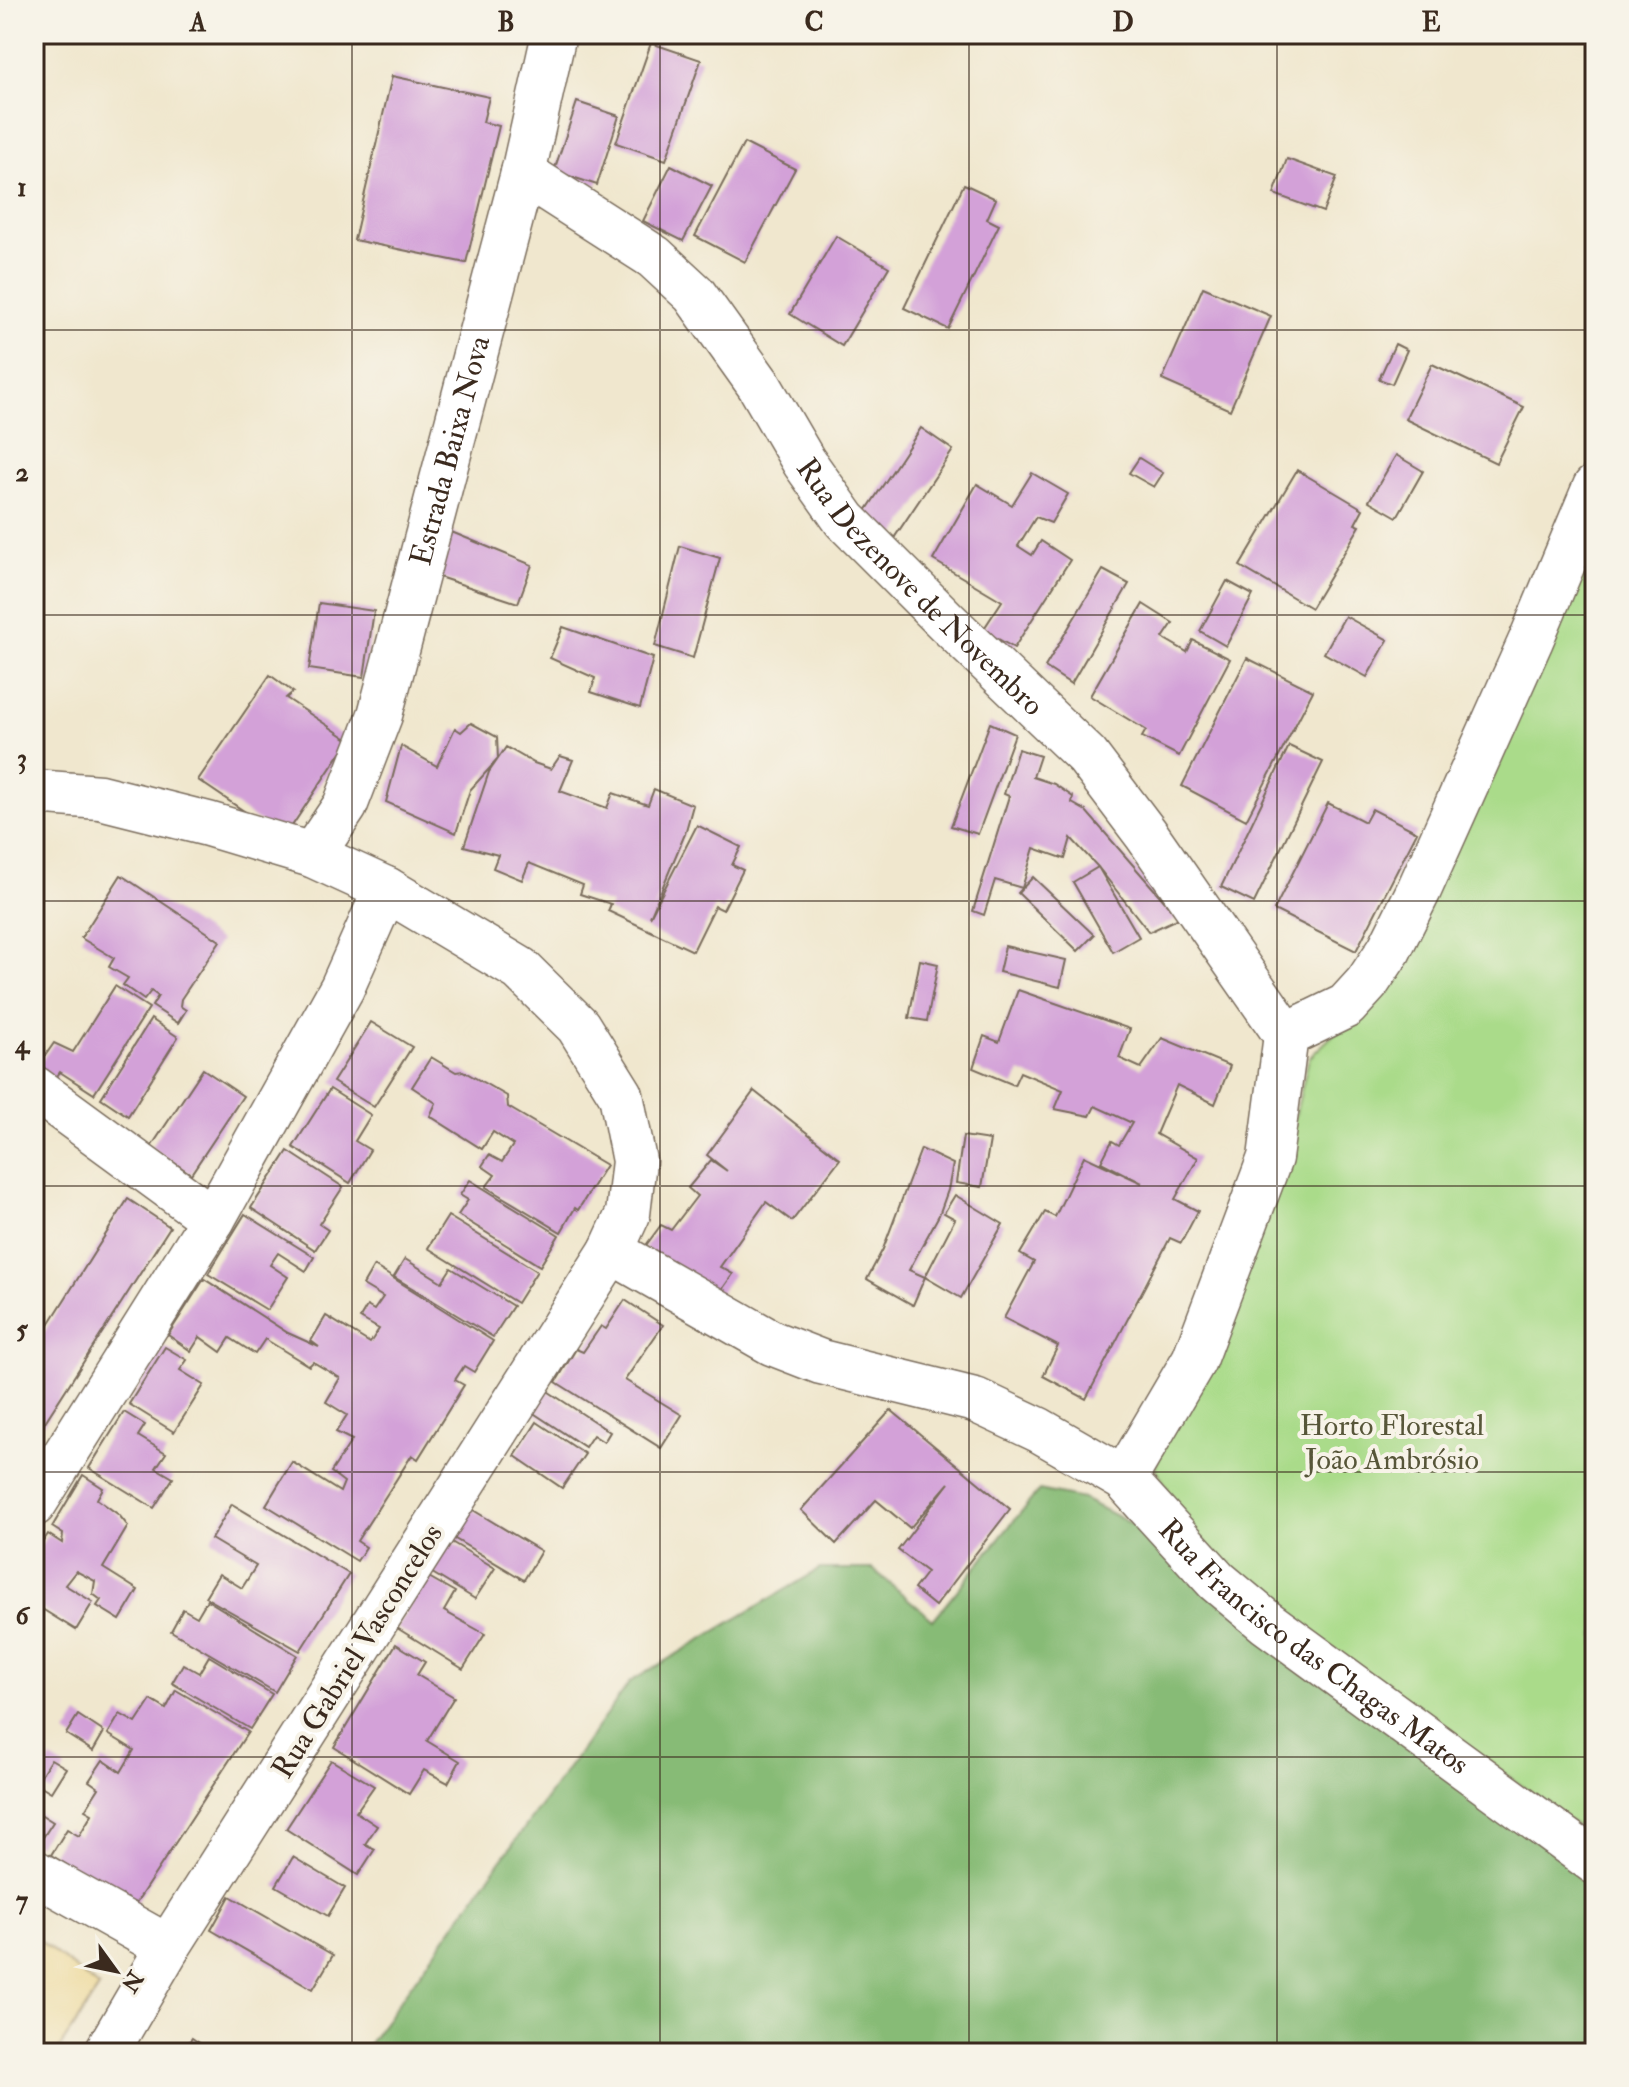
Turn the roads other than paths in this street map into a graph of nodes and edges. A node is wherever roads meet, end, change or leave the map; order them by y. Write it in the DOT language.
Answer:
graph roads {
  1 [pos="554,34"];
  2 [pos="523,173"];
  3 [pos="1595,487"];
  4 [pos="34,792"];
  5 [pos="312,855"];
  6 [pos="386,889"];
  7 [pos="1286,1035"];
  8 [pos="34,1088"];
  9 [pos="213,1219"];
  10 [pos="611,1251"];
  11 [pos="1124,1479"];
  12 [pos="34,1504"];
  13 [pos="1595,1862"];
  14 [pos="34,1872"];
  15 [pos="168,1947"];
  16 [pos="106,2053"];
  1 -- 2 [label="street, Estrada Baixa Nova"];
  2 -- 5 [label="street, Estrada Baixa Nova"];
  2 -- 7 [label="street, Rua Dezenove de Novembro"];
  3 -- 7 [label="street"];
  4 -- 5 [label="street, Rua Gabriel Vasconcelos"];
  5 -- 6 [label="street, Rua Gabriel Vasconcelos"];
  6 -- 9 [label="street"];
  6 -- 10 [label="street, Rua Gabriel Vasconcelos"];
  7 -- 11 [label="street"];
  8 -- 9 [label="street"];
  9 -- 12 [label="street"];
  10 -- 11 [label="street, Rua Francisco das Chagas Matos"];
  10 -- 15 [label="street, Rua Gabriel Vasconcelos"];
  11 -- 13 [label="street, Rua Francisco das Chagas Matos"];
  14 -- 15 [label="street"];
  15 -- 16 [label="street, Rua Gabriel Vasconcelos"];
}
